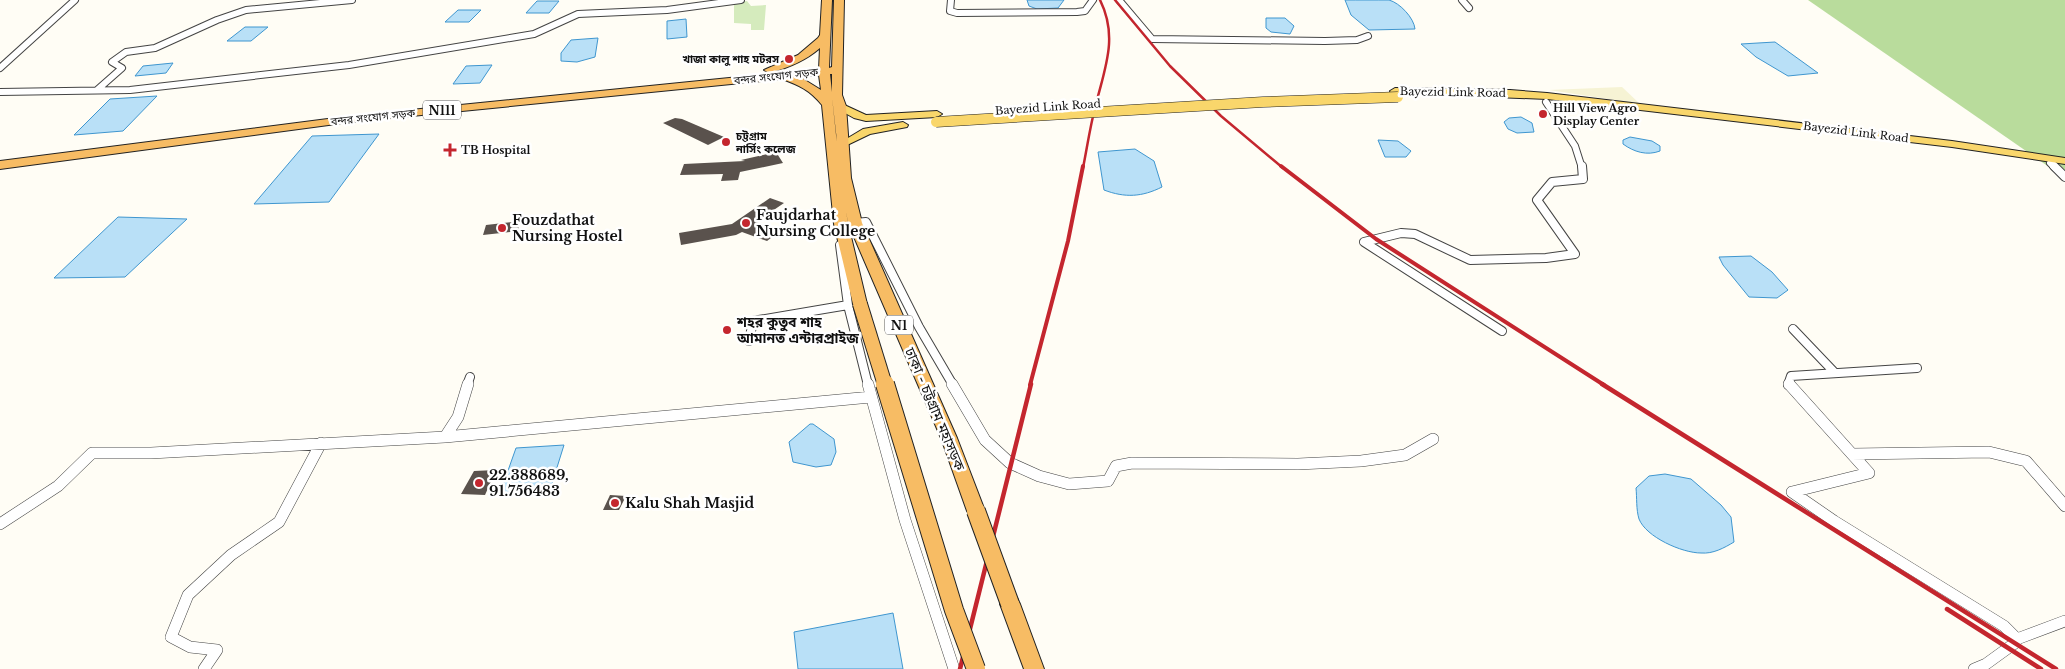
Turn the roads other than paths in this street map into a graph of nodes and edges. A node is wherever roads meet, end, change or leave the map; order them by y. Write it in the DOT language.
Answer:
graph roads {
  1 [pos="75,0"];
  2 [pos="352,0"];
  3 [pos="741,0"];
  4 [pos="827,0"];
  5 [pos="839,0"];
  6 [pos="951,0"];
  7 [pos="1093,0"];
  8 [pos="1120,0"];
  9 [pos="1462,0"];
  10 [pos="1469,8"];
  11 [pos="828,33"];
  12 [pos="1368,36"];
  13 [pos="0,68"];
  14 [pos="837,68"];
  15 [pos="825,69"];
  16 [pos="756,75"];
  17 [pos="97,90"];
  18 [pos="0,92"];
  19 [pos="1397,94"];
  20 [pos="1546,102"];
  21 [pos="834,105"];
  22 [pos="937,118"];
  23 [pos="843,144"];
  24 [pos="0,157"];
  25 [pos="2065,161"];
  26 [pos="2050,163"];
  27 [pos="0,165"];
  28 [pos="2065,166"];
  29 [pos="2065,177"];
  30 [pos="838,202"];
  31 [pos="848,223"];
  32 [pos="848,305"];
  33 [pos="1793,329"];
  34 [pos="1502,331"];
  35 [pos="749,341"];
  36 [pos="1917,368"];
  37 [pos="1835,373"];
  38 [pos="470,377"];
  39 [pos="871,397"];
  40 [pos="445,437"];
  41 [pos="1433,439"];
  42 [pos="321,443"];
  43 [pos="1852,454"];
  44 [pos="2065,506"];
  45 [pos="0,524"];
  46 [pos="2065,621"];
  47 [pos="2017,639"];
  48 [pos="204,669"];
  49 [pos="954,669"];
  50 [pos="976,669"];
  51 [pos="1034,669"];
  52 [pos="1974,669"];
  1 -- 13 [label="street"];
  2 -- 17 [label="street"];
  3 -- 17 [label="street"];
  4 -- 11 [label="highway, ঢাকা - চট্টগ্রাম মহাসড়ক / N1"];
  5 -- 14 [label="highway, ঢাকা - চট্টগ্রাম মহাসড়ক / N1"];
  6 -- 7 [label="street"];
  8 -- 12 [label="street"];
  9 -- 10 [label="street"];
  11 -- 15 [label="highway, ঢাকা - চট্টগ্রাম মহাসড়ক / N1"];
  11 -- 16 [label="highway"];
  14 -- 15 [label="highway, বন্দর সংযোগ সড়ক / N111"];
  14 -- 21 [label="highway, ঢাকা - চট্টগ্রাম মহাসড়ক / N1"];
  15 -- 16 [label="highway, বন্দর সংযোগ সড়ক / N111"];
  15 -- 21 [label="highway, ঢাকা - চট্টগ্রাম মহাসড়ক / N1"];
  16 -- 21 [label="highway"];
  16 -- 24 [label="highway, বন্দর সংযোগ সড়ক / N111"];
  16 -- 27 [label="highway, বন্দর সংযোগ সড়ক / N111"];
  17 -- 18 [label="street"];
  19 -- 20 [label="main road, Bayezid Link Road"];
  19 -- 22 [label="main road, Bayezid Link Road, bridge"];
  19 -- 25 [label="main road, Bayezid Link Road"];
  20 -- 26 [label="main road, Bayezid Link Road"];
  20 -- 34 [label="street"];
  21 -- 22 [label="main road, Bayezid Link Road"];
  21 -- 23 [label="highway, ঢাকা - চট্টগ্রাম মহাসড়ক / N1"];
  21 -- 30 [label="highway, ঢাকা - চট্টগ্রাম মহাসড়ক / N1"];
  22 -- 23 [label="main road"];
  23 -- 31 [label="highway, ঢাকা - চট্টগ্রাম মহাসড়ক / N1"];
  26 -- 28 [label="main road, Bayezid Link Road"];
  26 -- 29 [label="street"];
  30 -- 31 [label="highway, ঢাকা - চট্টগ্রাম মহাসড়ক / N1"];
  30 -- 32 [label="street"];
  31 -- 41 [label="street"];
  31 -- 50 [label="highway, ঢাকা - চট্টগ্রাম মহাসড়ক / N1, bridge"];
  31 -- 51 [label="highway, ঢাকা - চট্টগ্রাম মহাসড়ক / N1, bridge"];
  32 -- 35 [label="street"];
  32 -- 39 [label="street"];
  33 -- 37 [label="street"];
  36 -- 37 [label="street"];
  37 -- 43 [label="street"];
  38 -- 40 [label="street"];
  39 -- 40 [label="street"];
  39 -- 49 [label="street"];
  40 -- 42 [label="street"];
  42 -- 45 [label="street"];
  42 -- 48 [label="street"];
  43 -- 44 [label="street"];
  43 -- 47 [label="street"];
  46 -- 47 [label="street"];
  47 -- 52 [label="street"];
}
